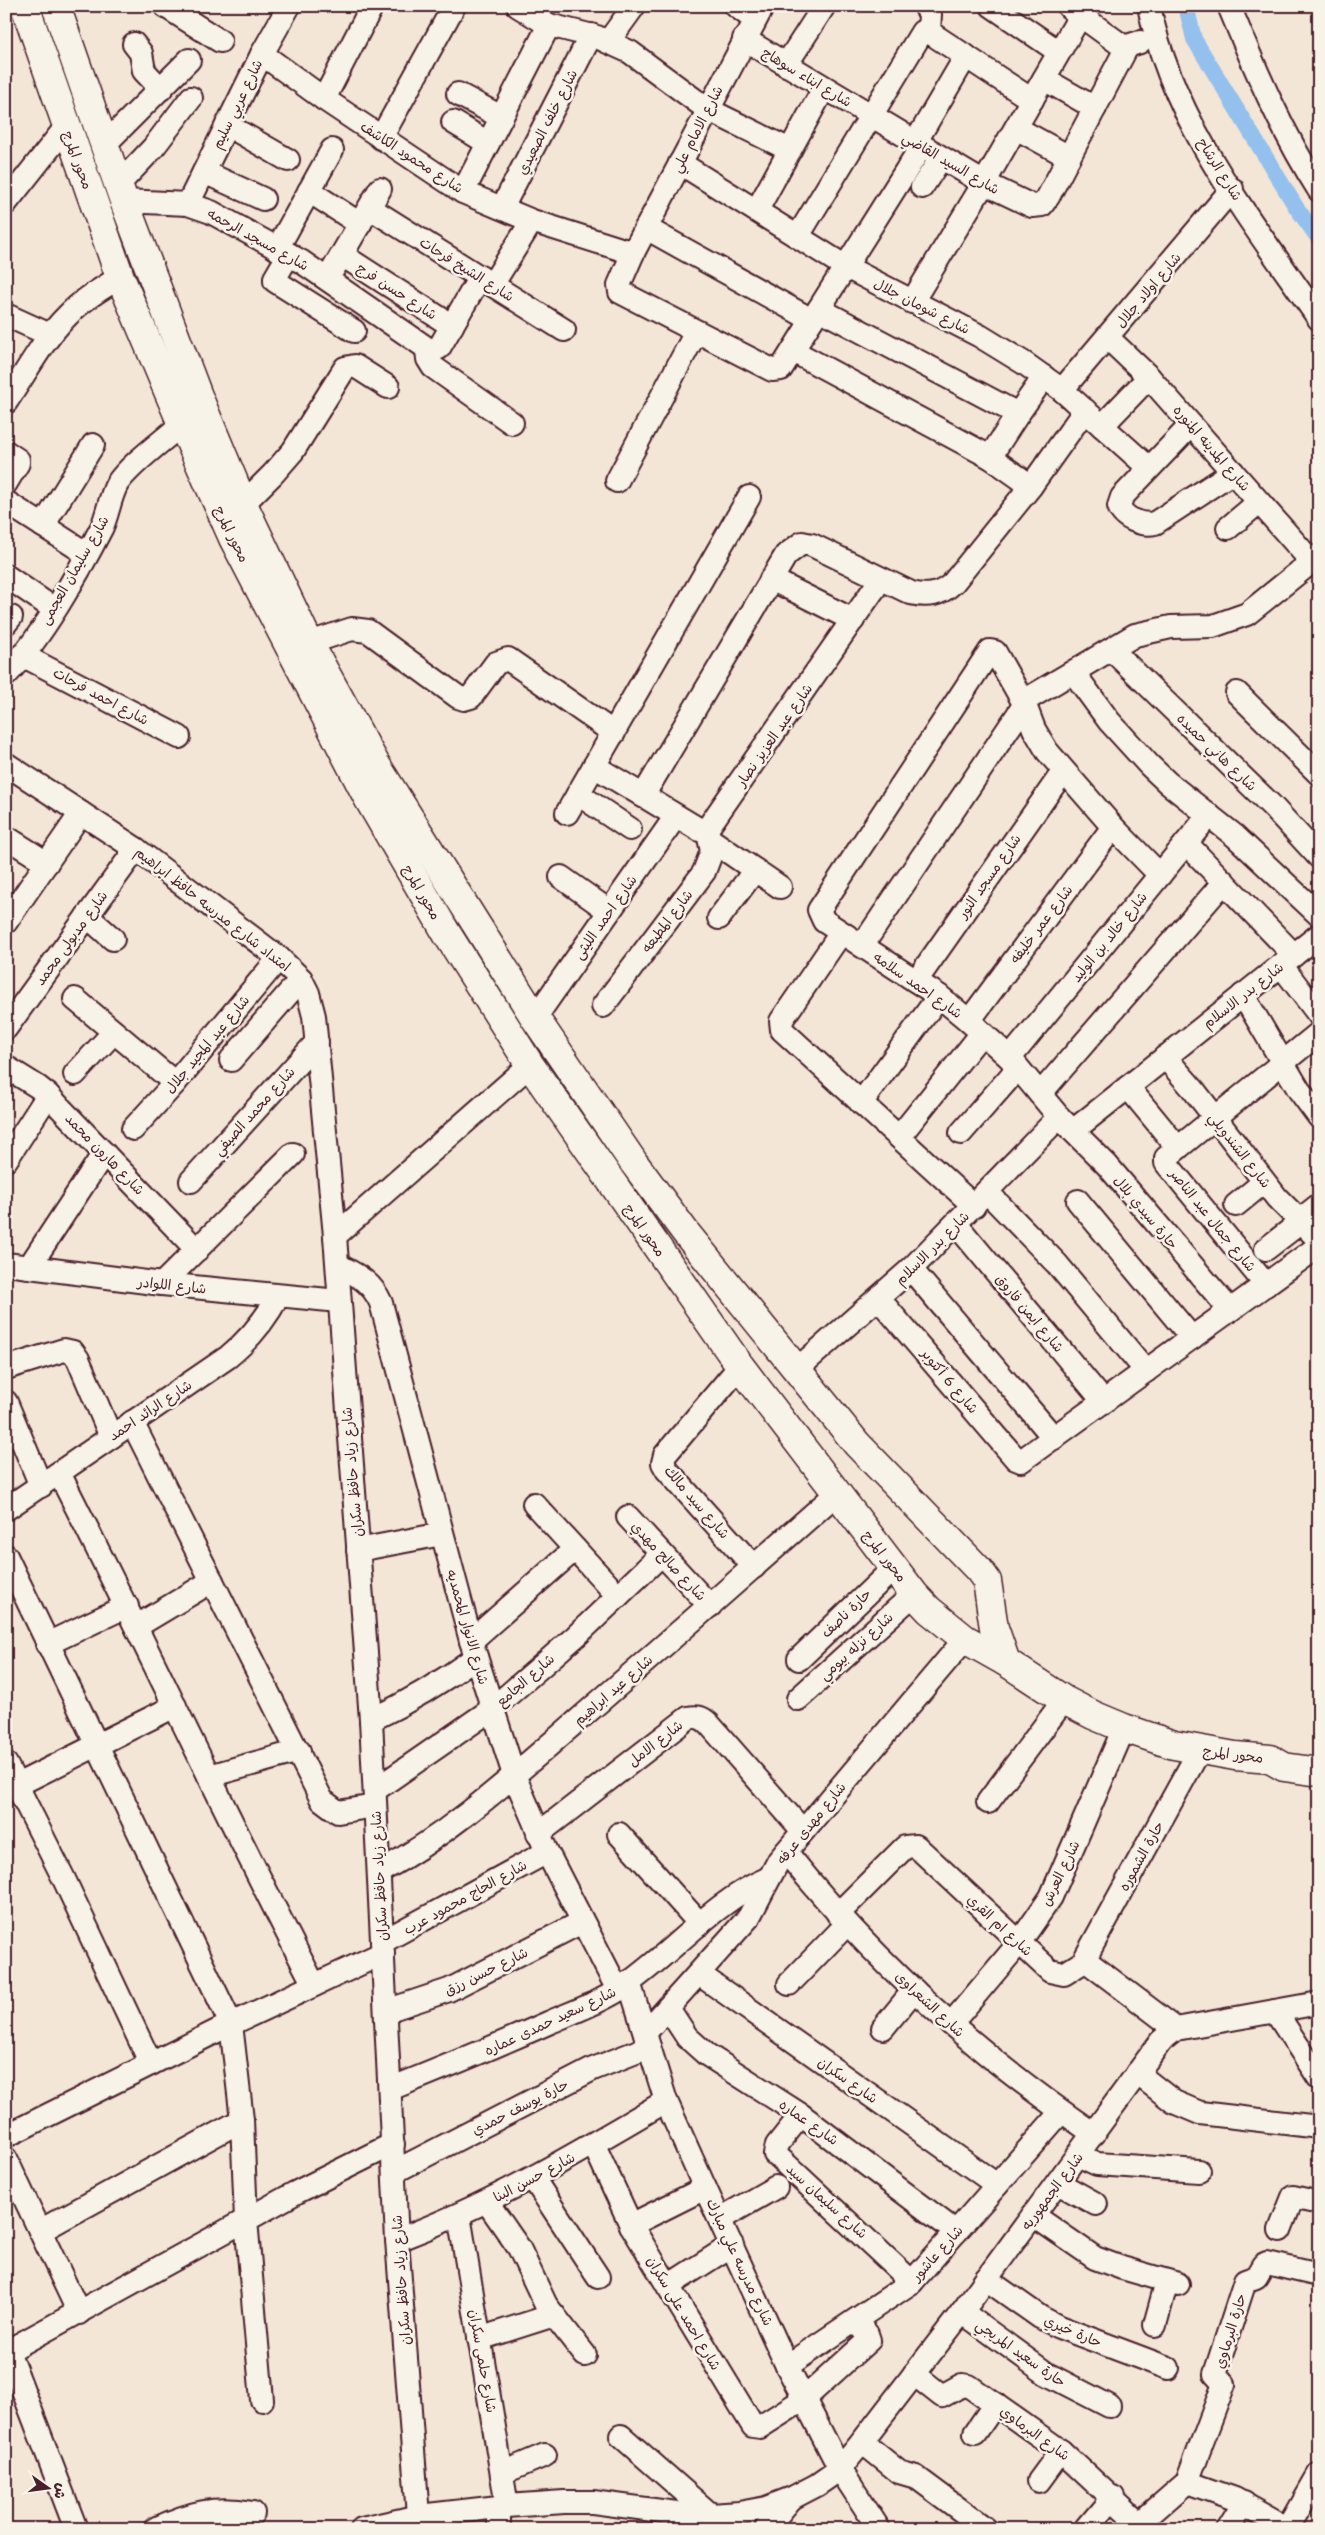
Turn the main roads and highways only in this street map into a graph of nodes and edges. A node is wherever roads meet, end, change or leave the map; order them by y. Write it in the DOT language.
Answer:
graph roads {
  1 [pos="25,6"];
  2 [pos="56,6"];
  3 [pos="288,622"];
  4 [pos="1006,1662"];
  5 [pos="1319,1754"];
  6 [pos="1270,1759"];
  7 [pos="1319,1772"];
  1 -- 3 [label="main road, محور المرج"];
  2 -- 3 [label="main road, محور المرج"];
  3 -- 4 [label="main road, محور المرج"];
  3 -- 4 [label="main road, محور المرج"];
  4 -- 6 [label="main road, محور المرج"];
  5 -- 6 [label="main road, محور المرج"];
  6 -- 7 [label="main road, محور المرج"];
}
